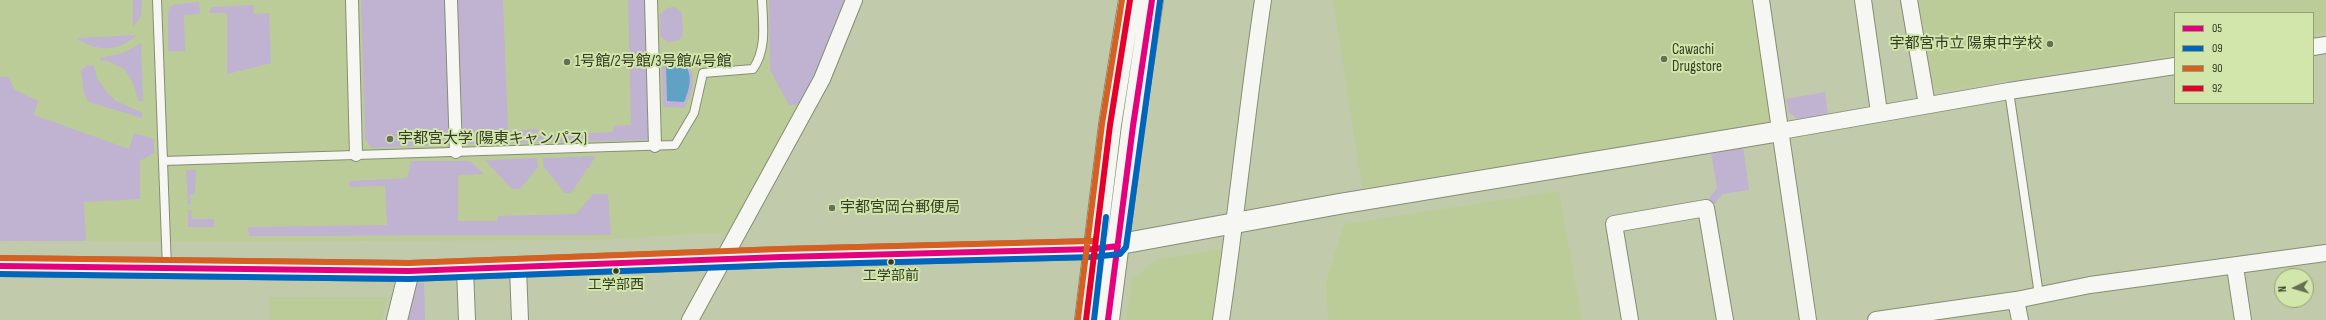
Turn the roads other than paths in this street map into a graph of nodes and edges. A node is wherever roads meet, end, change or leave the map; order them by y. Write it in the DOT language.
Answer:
graph roads {
  1 [pos="157,0"];
  2 [pos="352,0"];
  3 [pos="451,0"];
  4 [pos="651,0"];
  5 [pos="762,0"];
  6 [pos="854,0"];
  7 [pos="1130,0"];
  8 [pos="1152,0"];
  9 [pos="1263,0"];
  10 [pos="1762,0"];
  11 [pos="1863,0"];
  12 [pos="1909,0"];
  13 [pos="2326,45"];
  14 [pos="2314,47"];
  15 [pos="2174,66"];
  16 [pos="2009,91"];
  17 [pos="1927,105"];
  18 [pos="1879,112"];
  19 [pos="1781,131"];
  20 [pos="655,146"];
  21 [pos="456,152"];
  22 [pos="356,155"];
  23 [pos="163,161"];
  24 [pos="1235,224"];
  25 [pos="1118,246"];
  26 [pos="1093,249"];
  27 [pos="2326,253"];
  28 [pos="724,260"];
  29 [pos="0,266"];
  30 [pos="2235,267"];
  31 [pos="167,268"];
  32 [pos="518,268"];
  33 [pos="465,269"];
  34 [pos="409,271"];
  35 [pos="2039,295"];
  36 [pos="2016,300"];
  37 [pos="397,320"];
  38 [pos="467,320"];
  39 [pos="520,320"];
  40 [pos="690,320"];
  41 [pos="1086,320"];
  42 [pos="1108,320"];
  43 [pos="1221,320"];
  44 [pos="1630,320"];
  45 [pos="1725,320"];
  46 [pos="1808,320"];
  47 [pos="1876,320"];
  48 [pos="2020,320"];
  49 [pos="2243,320"];
  1 -- 23 [label="lane"];
  2 -- 22 [label="street"];
  3 -- 21 [label="street"];
  4 -- 20 [label="street"];
  5 -- 20 [label="lane"];
  6 -- 28 [label="street"];
  7 -- 26 [label="highway"];
  8 -- 25 [label="highway"];
  9 -- 24 [label="street"];
  10 -- 19 [label="street"];
  11 -- 18 [label="street"];
  12 -- 17 [label="street"];
  13 -- 14 [label="street"];
  15 -- 16 [label="street"];
  16 -- 17 [label="street"];
  16 -- 35 [label="lane"];
  17 -- 18 [label="street"];
  18 -- 19 [label="street"];
  19 -- 24 [label="street"];
  19 -- 46 [label="street"];
  20 -- 21 [label="lane"];
  21 -- 22 [label="lane"];
  22 -- 23 [label="lane"];
  23 -- 31 [label="lane"];
  24 -- 25 [label="street"];
  24 -- 43 [label="street"];
  25 -- 26 [label="street"];
  25 -- 42 [label="highway"];
  26 -- 28 [label="street"];
  26 -- 41 [label="highway"];
  27 -- 30 [label="street"];
  28 -- 32 [label="street"];
  28 -- 40 [label="street"];
  29 -- 31 [label="street"];
  30 -- 35 [label="street"];
  30 -- 49 [label="street"];
  31 -- 34 [label="street"];
  32 -- 33 [label="street"];
  32 -- 39 [label="street"];
  33 -- 34 [label="street"];
  33 -- 38 [label="street"];
  34 -- 37 [label="street"];
  35 -- 36 [label="street"];
  36 -- 47 [label="street"];
  36 -- 48 [label="street"];
  44 -- 45 [label="street"];
}
